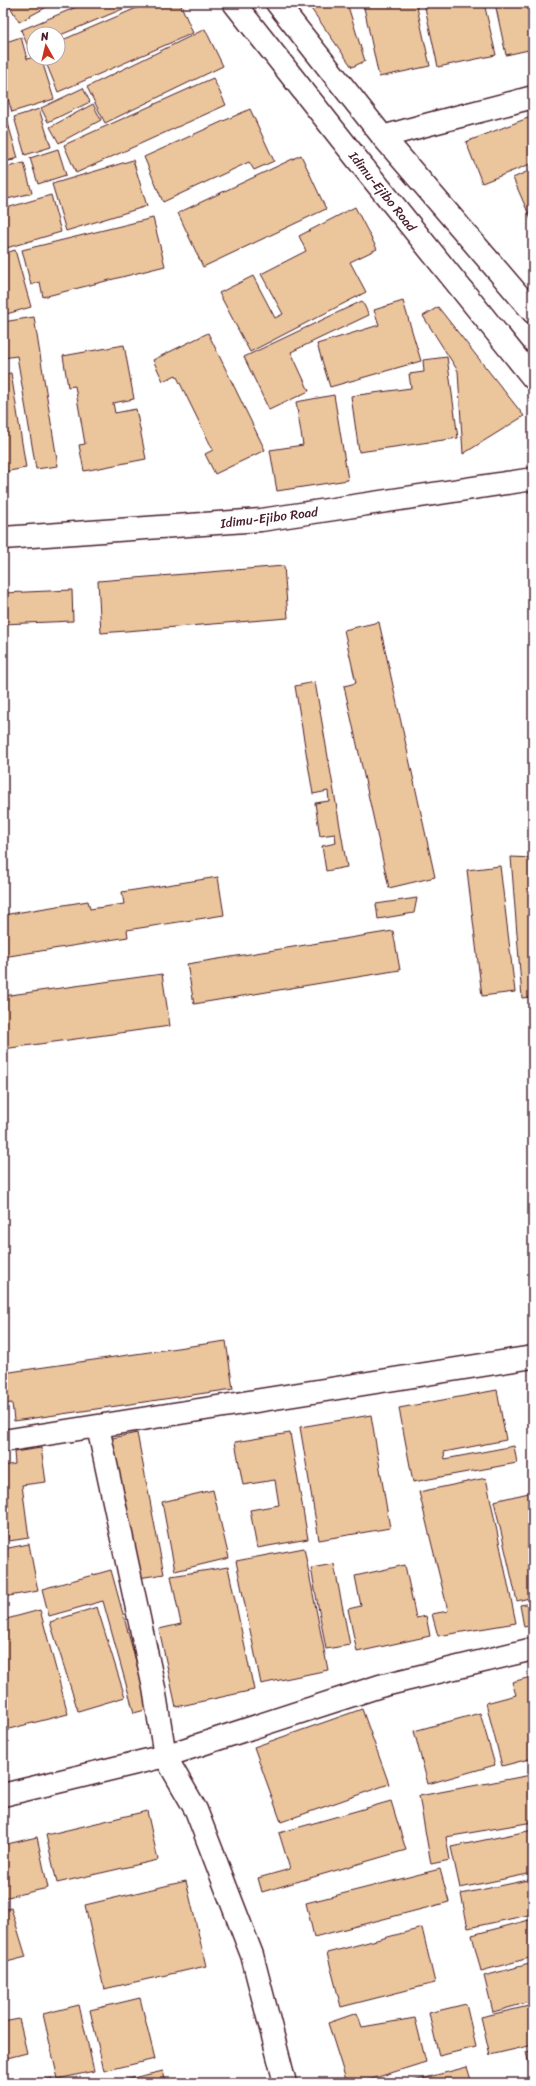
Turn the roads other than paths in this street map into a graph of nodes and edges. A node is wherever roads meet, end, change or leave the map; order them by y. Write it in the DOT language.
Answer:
graph roads {
  1 [pos="234,3"];
  2 [pos="277,3"];
  3 [pos="533,97"];
  4 [pos="383,136"];
  5 [pos="533,312"];
  6 [pos="533,378"];
  7 [pos="533,479"];
  8 [pos="3,538"];
  9 [pos="533,1357"];
  10 [pos="98,1427"];
  11 [pos="3,1442"];
  12 [pos="533,1649"];
  13 [pos="165,1756"];
  14 [pos="3,1795"];
  15 [pos="285,2083"];
  1 -- 6 [label="street, Idimu-Ejibo Road"];
  2 -- 4 [label="street"];
  3 -- 4 [label="street"];
  4 -- 5 [label="street"];
  7 -- 8 [label="street, Idimu-Ejibo Road"];
  9 -- 10 [label="street"];
  10 -- 11 [label="street"];
  10 -- 13 [label="street"];
  12 -- 13 [label="street"];
  13 -- 14 [label="street"];
  13 -- 15 [label="street"];
}
